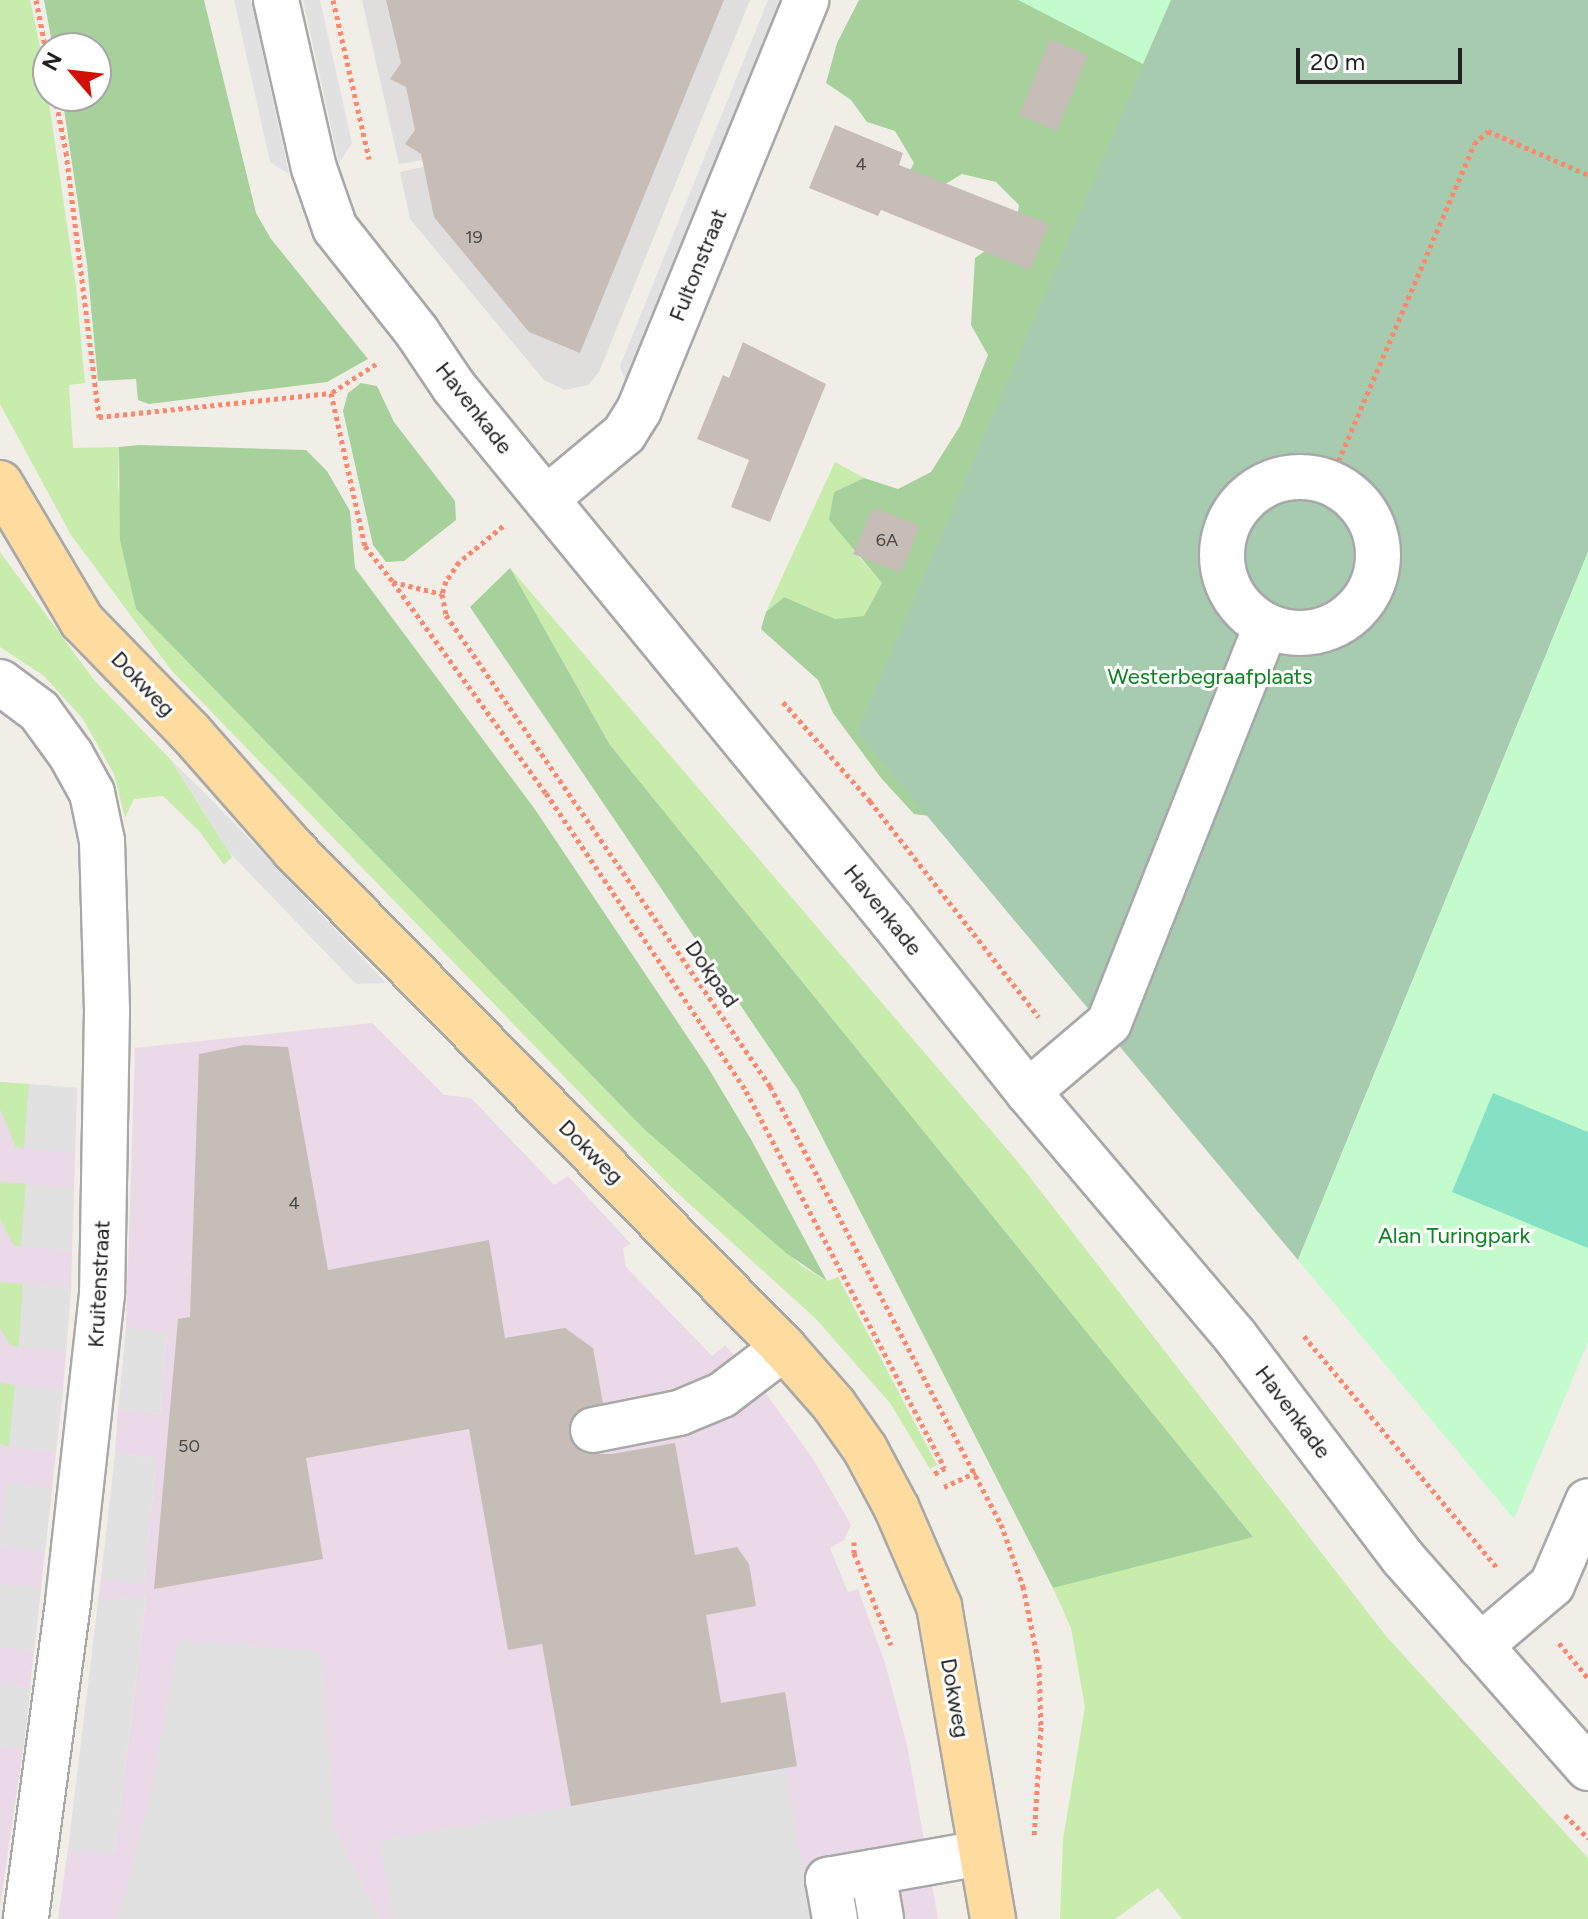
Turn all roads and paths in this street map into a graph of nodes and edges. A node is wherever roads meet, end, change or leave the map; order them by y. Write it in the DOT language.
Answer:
graph roads {
  1 [pos="36,0"];
  2 [pos="276,0"];
  3 [pos="333,0"];
  4 [pos="806,0"];
  5 [pos="42,32"];
  6 [pos="58,112"];
  7 [pos="369,162"];
  8 [pos="1588,175"];
  9 [pos="417,332"];
  10 [pos="331,393"];
  11 [pos="0,483"];
  12 [pos="1329,483"];
  13 [pos="546,499"];
  14 [pos="504,525"];
  15 [pos="393,582"];
  16 [pos="442,594"];
  17 [pos="1266,627"];
  18 [pos="0,682"];
  19 [pos="1028,1092"];
  20 [pos="784,1348"];
  21 [pos="593,1430"];
  22 [pos="890,1496"];
  23 [pos="1588,1501"];
  24 [pos="1480,1646"];
  25 [pos="1588,1768"];
  26 [pos="981,1853"];
  27 [pos="1034,1853"];
  28 [pos="873,1872"];
  29 [pos="26,1919"];
  30 [pos="835,1919"];
  31 [pos="881,1919"];
  32 [pos="993,1919"];
  1 -- 5 [label="path"];
  2 -- 9 [label="street, Havenkade"];
  3 -- 7 [label="path"];
  4 -- 13 [label="street, Fultonstraat"];
  6 -- 10 [label="path"];
  8 -- 12 [label="path"];
  9 -- 10 [label="path"];
  9 -- 13 [label="street, Havenkade"];
  10 -- 15 [label="path"];
  11 -- 20 [label="main road, Dokweg"];
  12 -- 17 [label="street"];
  12 -- 17 [label="street"];
  13 -- 19 [label="street, Havenkade"];
  14 -- 16 [label="path"];
  15 -- 16 [label="path"];
  15 -- 22 [label="path"];
  16 -- 27 [label="path, Dokpad"];
  17 -- 19 [label="street"];
  18 -- 29 [label="street, Kruitenstraat"];
  19 -- 24 [label="street, Havenkade"];
  20 -- 21 [label="street"];
  20 -- 22 [label="main road, Dokweg"];
  22 -- 26 [label="main road, Dokweg"];
  23 -- 24 [label="street"];
  24 -- 25 [label="street, Havenkade"];
  26 -- 28 [label="street"];
  26 -- 32 [label="main road, Dokweg"];
  28 -- 30 [label="street"];
  28 -- 31 [label="street"];
}
